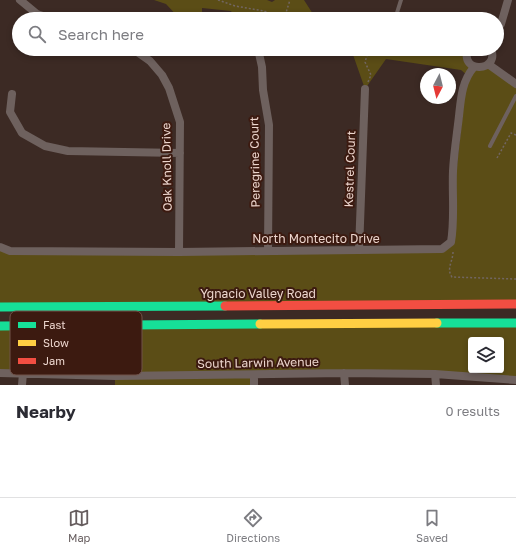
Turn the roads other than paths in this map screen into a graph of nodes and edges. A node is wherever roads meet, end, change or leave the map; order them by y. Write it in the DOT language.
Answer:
graph roads {
  1 [pos="20,0"];
  2 [pos="401,0"];
  3 [pos="508,0"];
  4 [pos="35,12"];
  5 [pos="397,12"];
  6 [pos="504,14"];
  7 [pos="143,56"];
  8 [pos="260,56"];
  9 [pos="468,56"];
  10 [pos="492,56"];
  11 [pos="488,64"];
  12 [pos="474,66"];
  13 [pos="516,84"];
  14 [pos="365,89"];
  15 [pos="12,94"];
  16 [pos="516,96"];
  17 [pos="490,146"];
  18 [pos="180,153"];
  19 [pos="0,247"];
  20 [pos="359,250"];
  21 [pos="268,251"];
  22 [pos="179,252"];
  23 [pos="516,304"];
  24 [pos="0,308"];
  25 [pos="516,324"];
  26 [pos="142,325"];
  27 [pos="0,326"];
  28 [pos="10,326"];
  29 [pos="344,373"];
  30 [pos="435,374"];
  31 [pos="23,375"];
  32 [pos="84,375"];
  33 [pos="254,375"];
  34 [pos="115,376"];
  35 [pos="516,380"];
  36 [pos="22,385"];
  37 [pos="115,385"];
  38 [pos="254,385"];
  39 [pos="345,385"];
  40 [pos="436,385"];
  1 -- 4 [label="street"];
  2 -- 5 [label="lane"];
  3 -- 6 [label="street"];
  7 -- 18 [label="street, Oak Knoll Drive"];
  8 -- 21 [label="street, Peregrine Court"];
  9 -- 12 [label="street"];
  10 -- 11 [label="street"];
  11 -- 12 [label="street"];
  11 -- 13 [label="street"];
  12 -- 20 [label="street, North Montecito Drive"];
  14 -- 20 [label="street, Kestrel Court"];
  15 -- 18 [label="street"];
  16 -- 17 [label="lane"];
  18 -- 22 [label="street, Oak Knoll Drive"];
  19 -- 22 [label="street, North Montecito Drive"];
  20 -- 21 [label="street, North Montecito Drive"];
  21 -- 22 [label="street, North Montecito Drive"];
  23 -- 24 [label="highway, Ygnacio Valley Road"];
  25 -- 26 [label="highway"];
  27 -- 28 [label="highway"];
  29 -- 30 [label="street, South Larwin Avenue"];
  29 -- 33 [label="street, South Larwin Avenue"];
  29 -- 39 [label="street"];
  30 -- 35 [label="street, South Larwin Avenue"];
  30 -- 40 [label="street"];
  31 -- 36 [label="street"];
  32 -- 34 [label="street, South Larwin Avenue"];
  33 -- 34 [label="street, South Larwin Avenue"];
  33 -- 38 [label="street"];
  34 -- 37 [label="street"];
}
